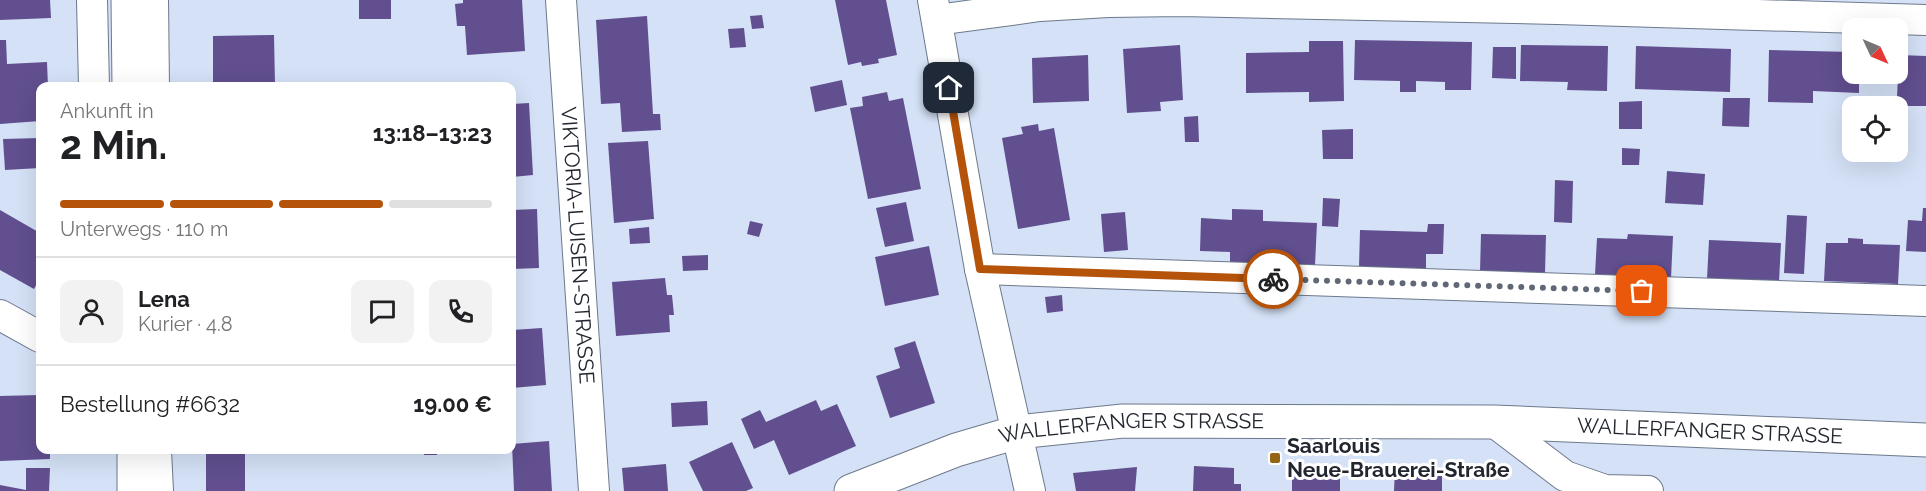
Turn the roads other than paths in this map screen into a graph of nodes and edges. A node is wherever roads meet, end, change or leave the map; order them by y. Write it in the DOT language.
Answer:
graph roads {
  1 [pos="92,0"];
  2 [pos="128,0"];
  3 [pos="153,0"];
  4 [pos="561,0"];
  5 [pos="935,10"];
  6 [pos="1926,20"];
  7 [pos="94,82"];
  8 [pos="129,82"];
  9 [pos="154,82"];
  10 [pos="980,269"];
  11 [pos="1926,301"];
  12 [pos="0,315"];
  13 [pos="36,335"];
  14 [pos="1494,422"];
  15 [pos="1017,432"];
  16 [pos="1926,440"];
  17 [pos="134,454"];
  18 [pos="156,454"];
  19 [pos="134,491"];
  20 [pos="158,491"];
  21 [pos="594,491"];
  22 [pos="851,491"];
  23 [pos="1030,491"];
  24 [pos="1648,491"];
  1 -- 7 [label="street"];
  2 -- 8 [label="main road"];
  3 -- 9 [label="street"];
  4 -- 21 [label="street, VIKTORIA-LUISEN-STRASSE"];
  5 -- 6 [label="street"];
  5 -- 10 [label="street"];
  10 -- 11 [label="street"];
  10 -- 15 [label="street"];
  12 -- 13 [label="street"];
  14 -- 15 [label="main road, WALLERFANGER STRASSE"];
  14 -- 16 [label="main road, WALLERFANGER STRASSE"];
  14 -- 24 [label="street"];
  15 -- 22 [label="main road, WALLERFANGER STRASSE"];
  15 -- 23 [label="street"];
  17 -- 19 [label="main road"];
  18 -- 20 [label="street"];
}
